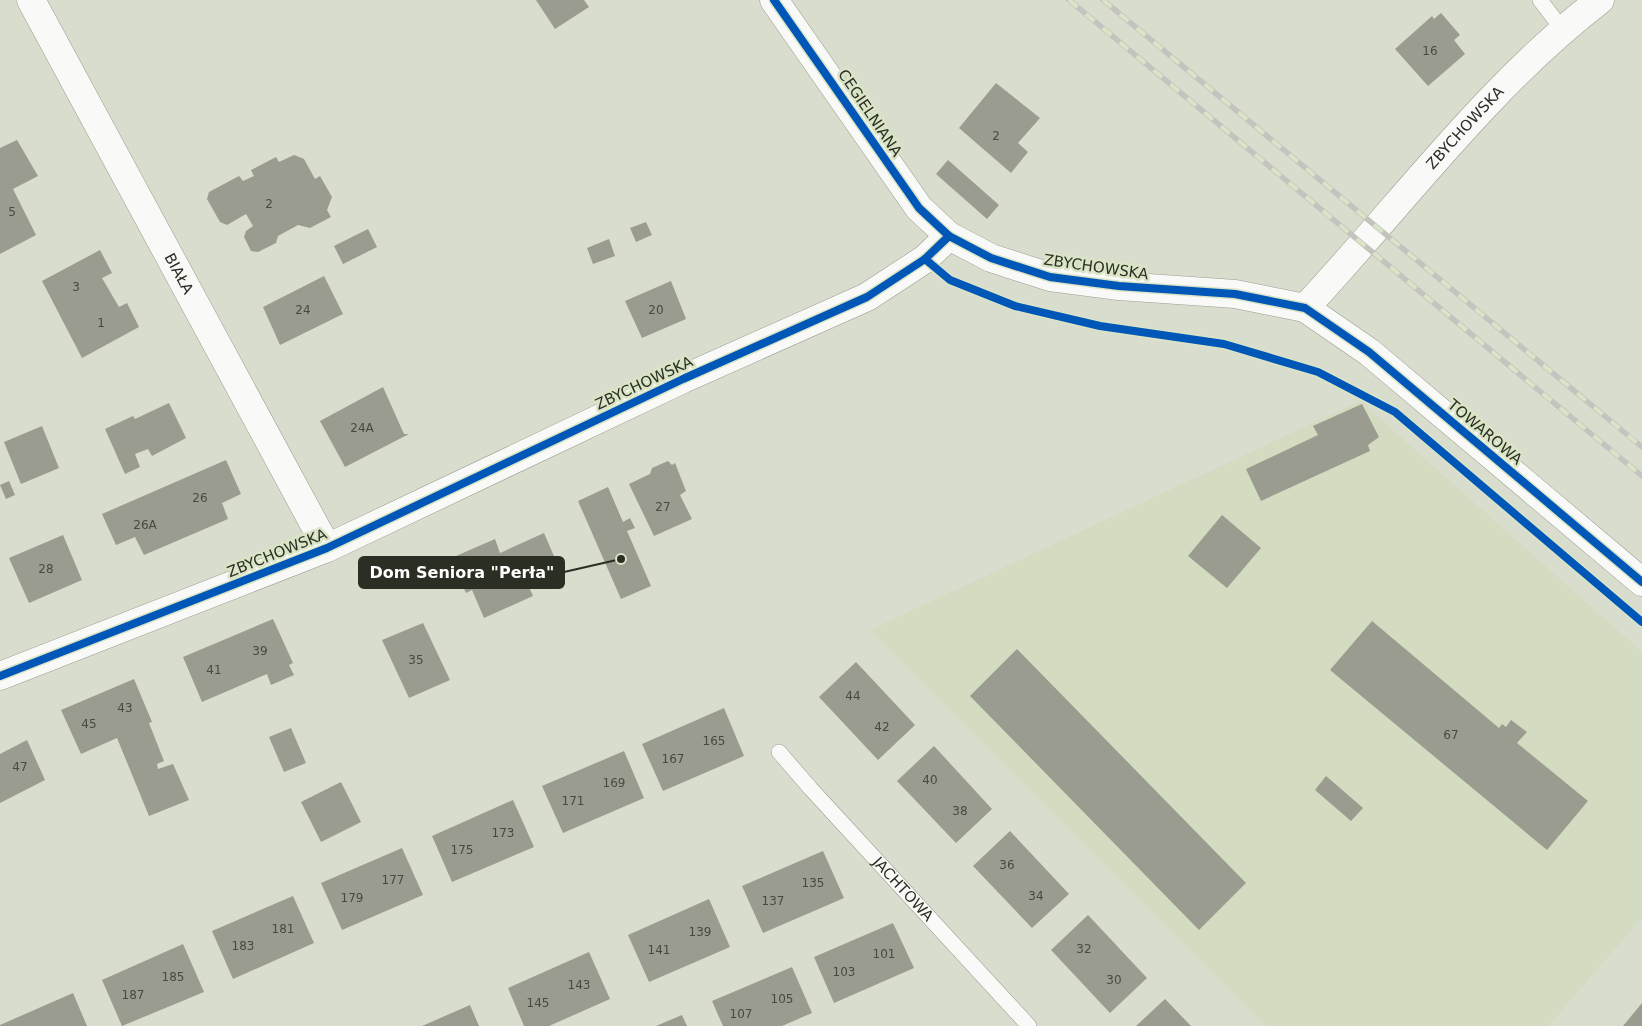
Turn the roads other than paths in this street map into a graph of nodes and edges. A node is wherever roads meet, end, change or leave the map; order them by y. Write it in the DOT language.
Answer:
graph roads {
  1 [pos="31,0"];
  2 [pos="774,0"];
  3 [pos="1540,0"];
  4 [pos="1600,0"];
  5 [pos="1562,29"];
  6 [pos="949,236"];
  7 [pos="1305,308"];
  8 [pos="328,548"];
  9 [pos="1642,582"];
  10 [pos="0,676"];
  11 [pos="779,752"];
  12 [pos="1029,1026"];
  1 -- 8 [label="street, BIAŁA"];
  2 -- 6 [label="street, CEGIELNIANA"];
  3 -- 5 [label="lane"];
  4 -- 5 [label="street, ZBYCHOWSKA"];
  5 -- 7 [label="street, ZBYCHOWSKA"];
  6 -- 7 [label="street, ZBYCHOWSKA"];
  6 -- 8 [label="street, ZBYCHOWSKA"];
  7 -- 9 [label="street, TOWAROWA"];
  8 -- 10 [label="street, ZBYCHOWSKA"];
  11 -- 12 [label="lane, JACHTOWA"];
}
